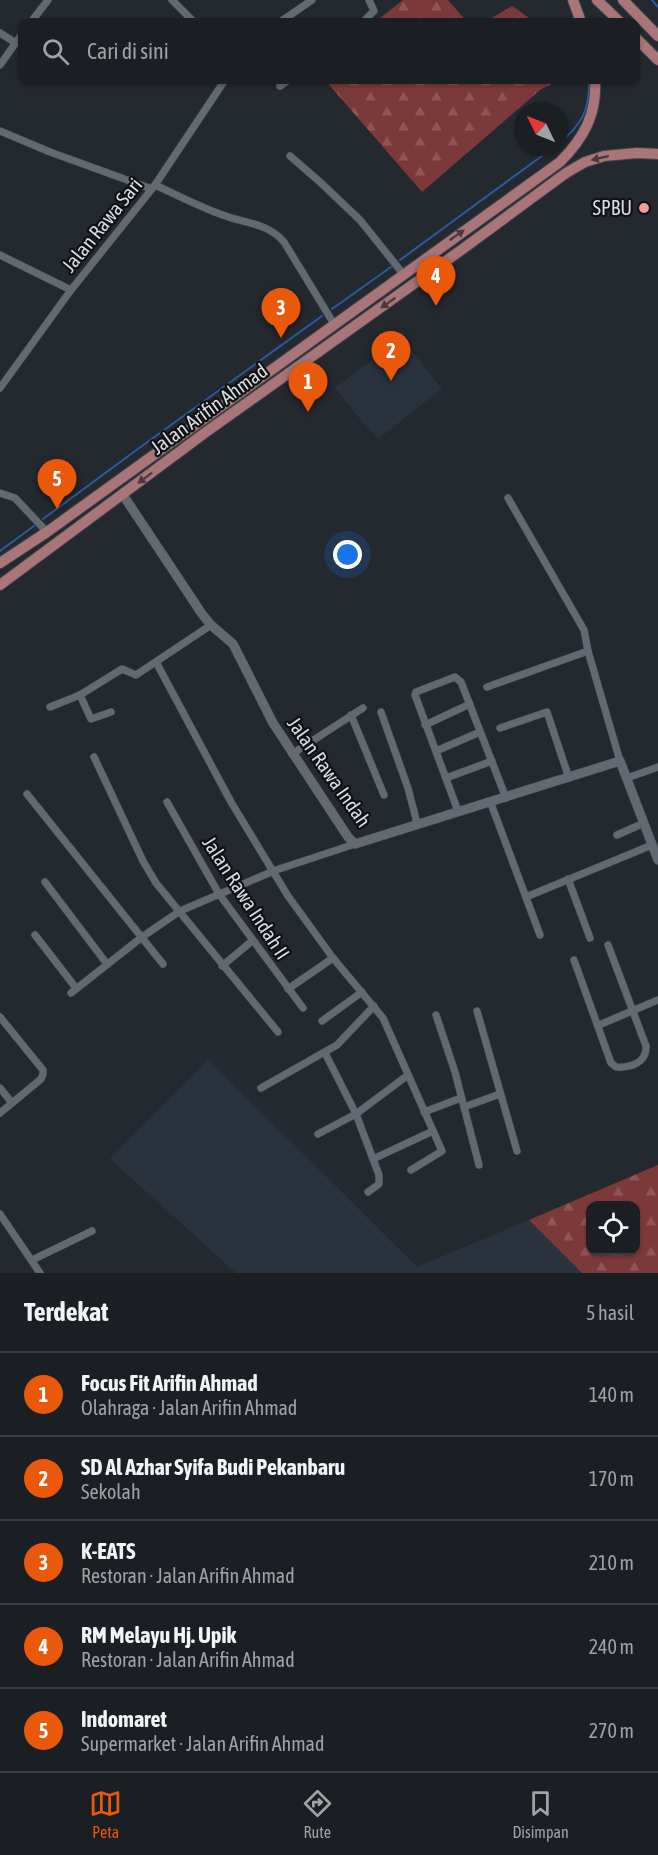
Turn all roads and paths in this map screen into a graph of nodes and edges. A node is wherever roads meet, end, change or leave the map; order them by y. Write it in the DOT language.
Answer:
graph roads {
  1 [pos="47,0"];
  2 [pos="172,0"];
  3 [pos="312,0"];
  4 [pos="369,0"];
  5 [pos="573,0"];
  6 [pos="597,0"];
  7 [pos="623,0"];
  8 [pos="34,18"];
  9 [pos="190,18"];
  10 [pos="286,18"];
  11 [pos="367,18"];
  12 [pos="580,18"];
  13 [pos="616,18"];
  14 [pos="0,33"];
  15 [pos="658,36"];
  16 [pos="18,40"];
  17 [pos="640,42"];
  18 [pos="16,43"];
  19 [pos="658,60"];
  20 [pos="0,65"];
  21 [pos="222,84"];
  22 [pos="283,84"];
  23 [pos="595,84"];
  24 [pos="280,86"];
  25 [pos="0,130"];
  26 [pos="658,154"];
  27 [pos="290,156"];
  28 [pos="153,187"];
  29 [pos="0,255"];
  30 [pos="404,275"];
  31 [pos="70,290"];
  32 [pos="334,324"];
  33 [pos="0,388"];
  34 [pos="242,390"];
  35 [pos="250,401"];
  36 [pos="0,493"];
  37 [pos="125,498"];
  38 [pos="508,498"];
  39 [pos="47,532"];
  40 [pos="0,563"];
  41 [pos="0,585"];
  42 [pos="211,625"];
  43 [pos="588,651"];
  44 [pos="156,662"];
  45 [pos="487,687"];
  46 [pos="81,695"];
  47 [pos="470,704"];
  48 [pos="50,707"];
  49 [pos="363,708"];
  50 [pos="111,712"];
  51 [pos="381,712"];
  52 [pos="351,715"];
  53 [pos="425,725"];
  54 [pos="500,728"];
  55 [pos="480,732"];
  56 [pos="436,751"];
  57 [pos="292,754"];
  58 [pos="94,757"];
  59 [pos="492,761"];
  60 [pos="620,761"];
  61 [pos="658,767"];
  62 [pos="446,778"];
  63 [pos="569,778"];
  64 [pos="627,778"];
  65 [pos="27,794"];
  66 [pos="384,795"];
  67 [pos="506,798"];
  68 [pos="490,801"];
  69 [pos="167,802"];
  70 [pos="458,811"];
  71 [pos="417,823"];
  72 [pos="644,823"];
  73 [pos="616,835"];
  74 [pos="355,844"];
  75 [pos="652,845"];
  76 [pos="658,860"];
  77 [pos="273,871"];
  78 [pos="568,879"];
  79 [pos="45,882"];
  80 [pos="219,894"];
  81 [pos="526,897"];
  82 [pos="180,911"];
  83 [pos="35,935"];
  84 [pos="540,935"];
  85 [pos="142,937"];
  86 [pos="590,938"];
  87 [pos="252,941"];
  88 [pos="608,945"];
  89 [pos="333,958"];
  90 [pos="574,960"];
  91 [pos="107,964"];
  92 [pos="164,964"];
  93 [pos="222,966"];
  94 [pos="288,989"];
  95 [pos="362,992"];
  96 [pos="658,1000"];
  97 [pos="374,1006"];
  98 [pos="303,1008"];
  99 [pos="633,1010"];
  100 [pos="477,1011"];
  101 [pos="436,1015"];
  102 [pos="0,1017"];
  103 [pos="322,1021"];
  104 [pos="599,1025"];
  105 [pos="278,1032"];
  106 [pos="325,1053"];
  107 [pos="408,1075"];
  108 [pos="0,1088"];
  109 [pos="261,1088"];
  110 [pos="500,1094"];
  111 [pos="462,1098"];
  112 [pos="12,1103"];
  113 [pos="464,1107"];
  114 [pos="424,1112"];
  115 [pos="0,1113"];
  116 [pos="356,1114"];
  117 [pos="433,1131"];
  118 [pos="318,1134"];
  119 [pos="517,1151"];
  120 [pos="373,1159"];
  121 [pos="479,1165"];
  122 [pos="411,1170"];
  123 [pos="368,1192"];
  124 [pos="0,1214"];
  125 [pos="92,1231"];
  126 [pos="32,1260"];
  127 [pos="40,1273"];
  1 -- 8 [label="street"];
  2 -- 9 [label="street"];
  3 -- 10 [label="street"];
  4 -- 11 [label="street"];
  5 -- 12 [label="main road"];
  6 -- 13 [label="main road"];
  7 -- 15 [label="main road"];
  14 -- 18 [label="street"];
  16 -- 18 [label="street"];
  17 -- 19 [label="main road"];
  18 -- 20 [label="street"];
  21 -- 28 [label="street, Jalan Rawa Sari"];
  22 -- 24 [label="street"];
  30 -- 23 [label="main road, Jalan Arifin Ahmad, one-way"];
  25 -- 28 [label="street"];
  26 -- 35 [label="main road, Jalan Arifin Ahmad, one-way"];
  27 -- 30 [label="street"];
  28 -- 31 [label="street, Jalan Rawa Sari"];
  28 -- 32 [label="street"];
  29 -- 31 [label="street"];
  30 -- 32 [label="main road, Jalan Arifin Ahmad"];
  31 -- 33 [label="street, Jalan Rawa Sari"];
  32 -- 34 [label="main road, Jalan Arifin Ahmad"];
  34 -- 35 [label="main road"];
  34 -- 39 [label="main road, Jalan Arifin Ahmad"];
  35 -- 37 [label="main road, Jalan Arifin Ahmad, one-way"];
  36 -- 39 [label="street"];
  37 -- 41 [label="main road, Jalan Arifin Ahmad"];
  37 -- 42 [label="street, Jalan Rawa Indah"];
  38 -- 43 [label="street"];
  39 -- 40 [label="main road, Jalan Arifin Ahmad"];
  42 -- 44 [label="street"];
  42 -- 57 [label="street, Jalan Rawa Indah"];
  43 -- 45 [label="street"];
  43 -- 60 [label="street"];
  44 -- 46 [label="street"];
  44 -- 77 [label="street"];
  46 -- 48 [label="street"];
  46 -- 50 [label="street"];
  47 -- 53 [label="street"];
  47 -- 53 [label="street"];
  47 -- 55 [label="street"];
  49 -- 52 [label="street"];
  51 -- 71 [label="street"];
  52 -- 57 [label="street"];
  52 -- 66 [label="street"];
  53 -- 56 [label="street"];
  54 -- 63 [label="street"];
  55 -- 56 [label="street"];
  55 -- 59 [label="street"];
  56 -- 62 [label="street"];
  57 -- 74 [label="street, Jalan Rawa Indah"];
  58 -- 82 [label="street"];
  59 -- 62 [label="street"];
  59 -- 67 [label="street"];
  60 -- 63 [label="street, Jalan Rawa Indah"];
  60 -- 64 [label="street"];
  61 -- 64 [label="street"];
  62 -- 70 [label="street"];
  63 -- 67 [label="street, Jalan Rawa Indah"];
  64 -- 72 [label="street"];
  65 -- 85 [label="street"];
  67 -- 68 [label="street, Jalan Rawa Indah"];
  68 -- 70 [label="street, Jalan Rawa Indah"];
  68 -- 81 [label="street"];
  69 -- 80 [label="street, Jalan Rawa Indah II"];
  70 -- 71 [label="street, Jalan Rawa Indah"];
  71 -- 74 [label="street, Jalan Rawa Indah"];
  72 -- 73 [label="street"];
  72 -- 75 [label="street"];
  74 -- 77 [label="street"];
  75 -- 76 [label="street"];
  75 -- 78 [label="street"];
  77 -- 80 [label="street"];
  77 -- 89 [label="street"];
  78 -- 81 [label="street"];
  78 -- 86 [label="street"];
  79 -- 91 [label="street"];
  80 -- 82 [label="street"];
  80 -- 87 [label="street, Jalan Rawa Indah II"];
  81 -- 84 [label="street"];
  82 -- 85 [label="street"];
  82 -- 93 [label="street"];
  83 -- 91 [label="street"];
  85 -- 91 [label="street"];
  85 -- 92 [label="street"];
  87 -- 93 [label="street"];
  87 -- 94 [label="street, Jalan Rawa Indah II"];
  88 -- 99 [label="street"];
  89 -- 94 [label="street"];
  89 -- 95 [label="street"];
  90 -- 104 [label="street"];
  93 -- 105 [label="street"];
  94 -- 98 [label="street, Jalan Rawa Indah II"];
  95 -- 97 [label="street"];
  95 -- 103 [label="street"];
  96 -- 99 [label="street"];
  97 -- 106 [label="street"];
  97 -- 107 [label="street"];
  99 -- 104 [label="street"];
  99 -- 104 [label="street"];
  100 -- 110 [label="street"];
  101 -- 111 [label="street"];
  102 -- 112 [label="street"];
  106 -- 109 [label="street"];
  106 -- 116 [label="street"];
  107 -- 114 [label="street"];
  107 -- 116 [label="street"];
  108 -- 112 [label="street"];
  110 -- 113 [label="street"];
  110 -- 119 [label="street"];
  111 -- 113 [label="street"];
  111 -- 114 [label="street"];
  112 -- 115 [label="street"];
  113 -- 121 [label="street"];
  114 -- 117 [label="street"];
  116 -- 118 [label="street"];
  116 -- 120 [label="street"];
  117 -- 120 [label="street"];
  117 -- 122 [label="street"];
  120 -- 123 [label="street"];
  124 -- 126 [label="street"];
  125 -- 126 [label="street"];
  126 -- 127 [label="street"];
}
